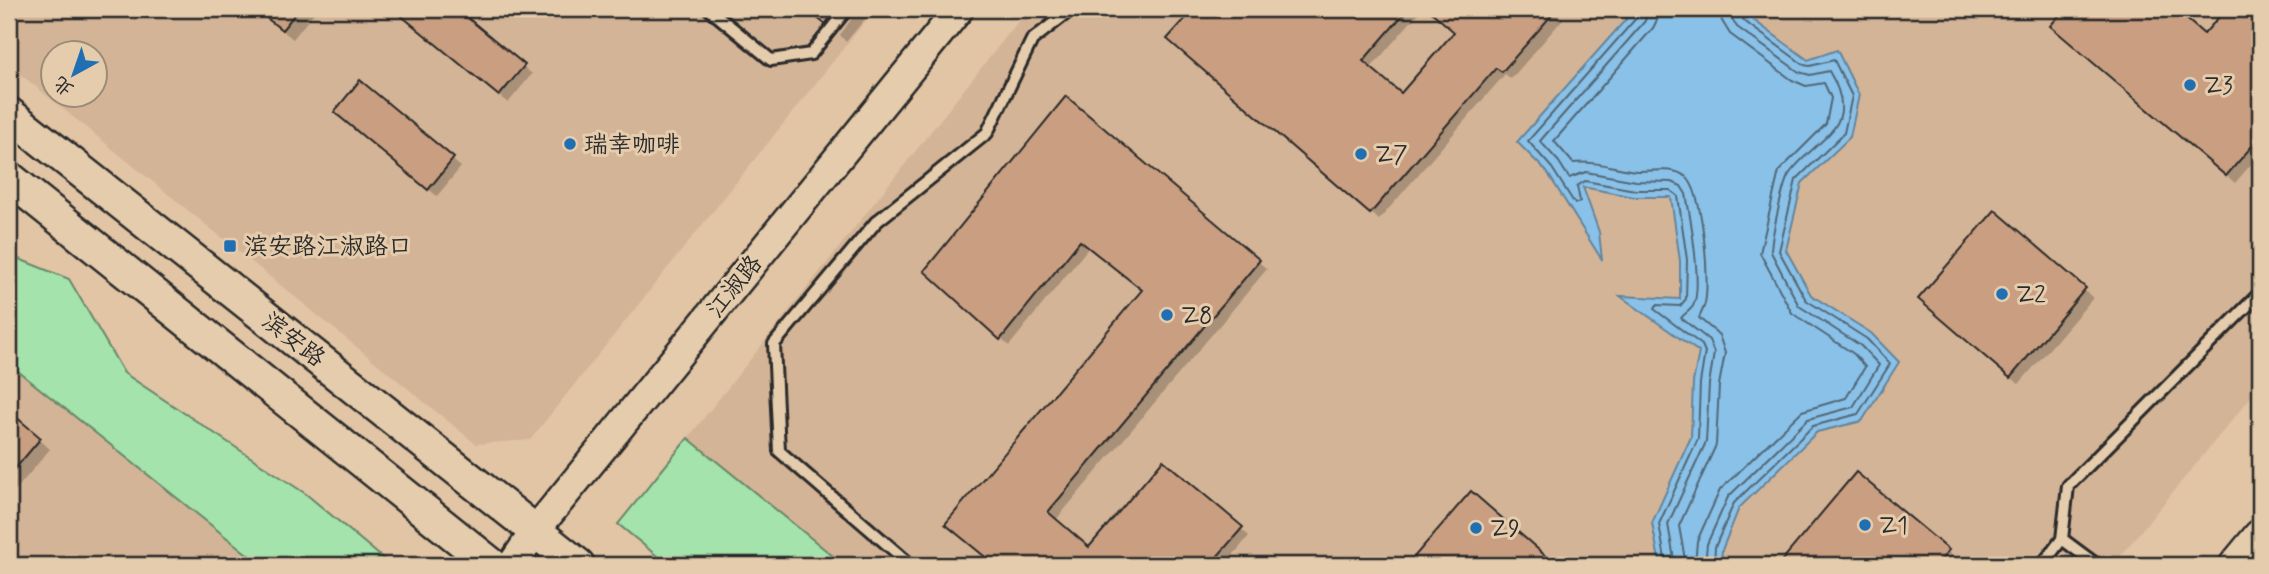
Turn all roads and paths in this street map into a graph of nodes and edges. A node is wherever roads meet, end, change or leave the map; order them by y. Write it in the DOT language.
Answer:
graph roads {
  1 [pos="709,9"];
  2 [pos="847,9"];
  3 [pos="959,9"];
  4 [pos="1072,9"];
  5 [pos="9,114"];
  6 [pos="9,178"];
  7 [pos="2260,293"];
  8 [pos="535,531"];
  9 [pos="2260,536"];
  10 [pos="2062,539"];
  11 [pos="492,565"];
  12 [pos="512,565"];
  13 [pos="578,565"];
  14 [pos="911,565"];
  15 [pos="2042,565"];
  16 [pos="2097,565"];
  17 [pos="2236,565"];
  1 -- 2 [label="lane"];
  3 -- 8 [label="street, 江淑路"];
  4 -- 14 [label="lane"];
  5 -- 8 [label="main road, 滨安路"];
  6 -- 11 [label="main road"];
  7 -- 10 [label="lane"];
  8 -- 12 [label="street, 江淑路"];
  8 -- 13 [label="main road, 滨安路"];
  9 -- 17 [label="main road"];
  10 -- 15 [label="lane"];
  10 -- 16 [label="lane"];
}
